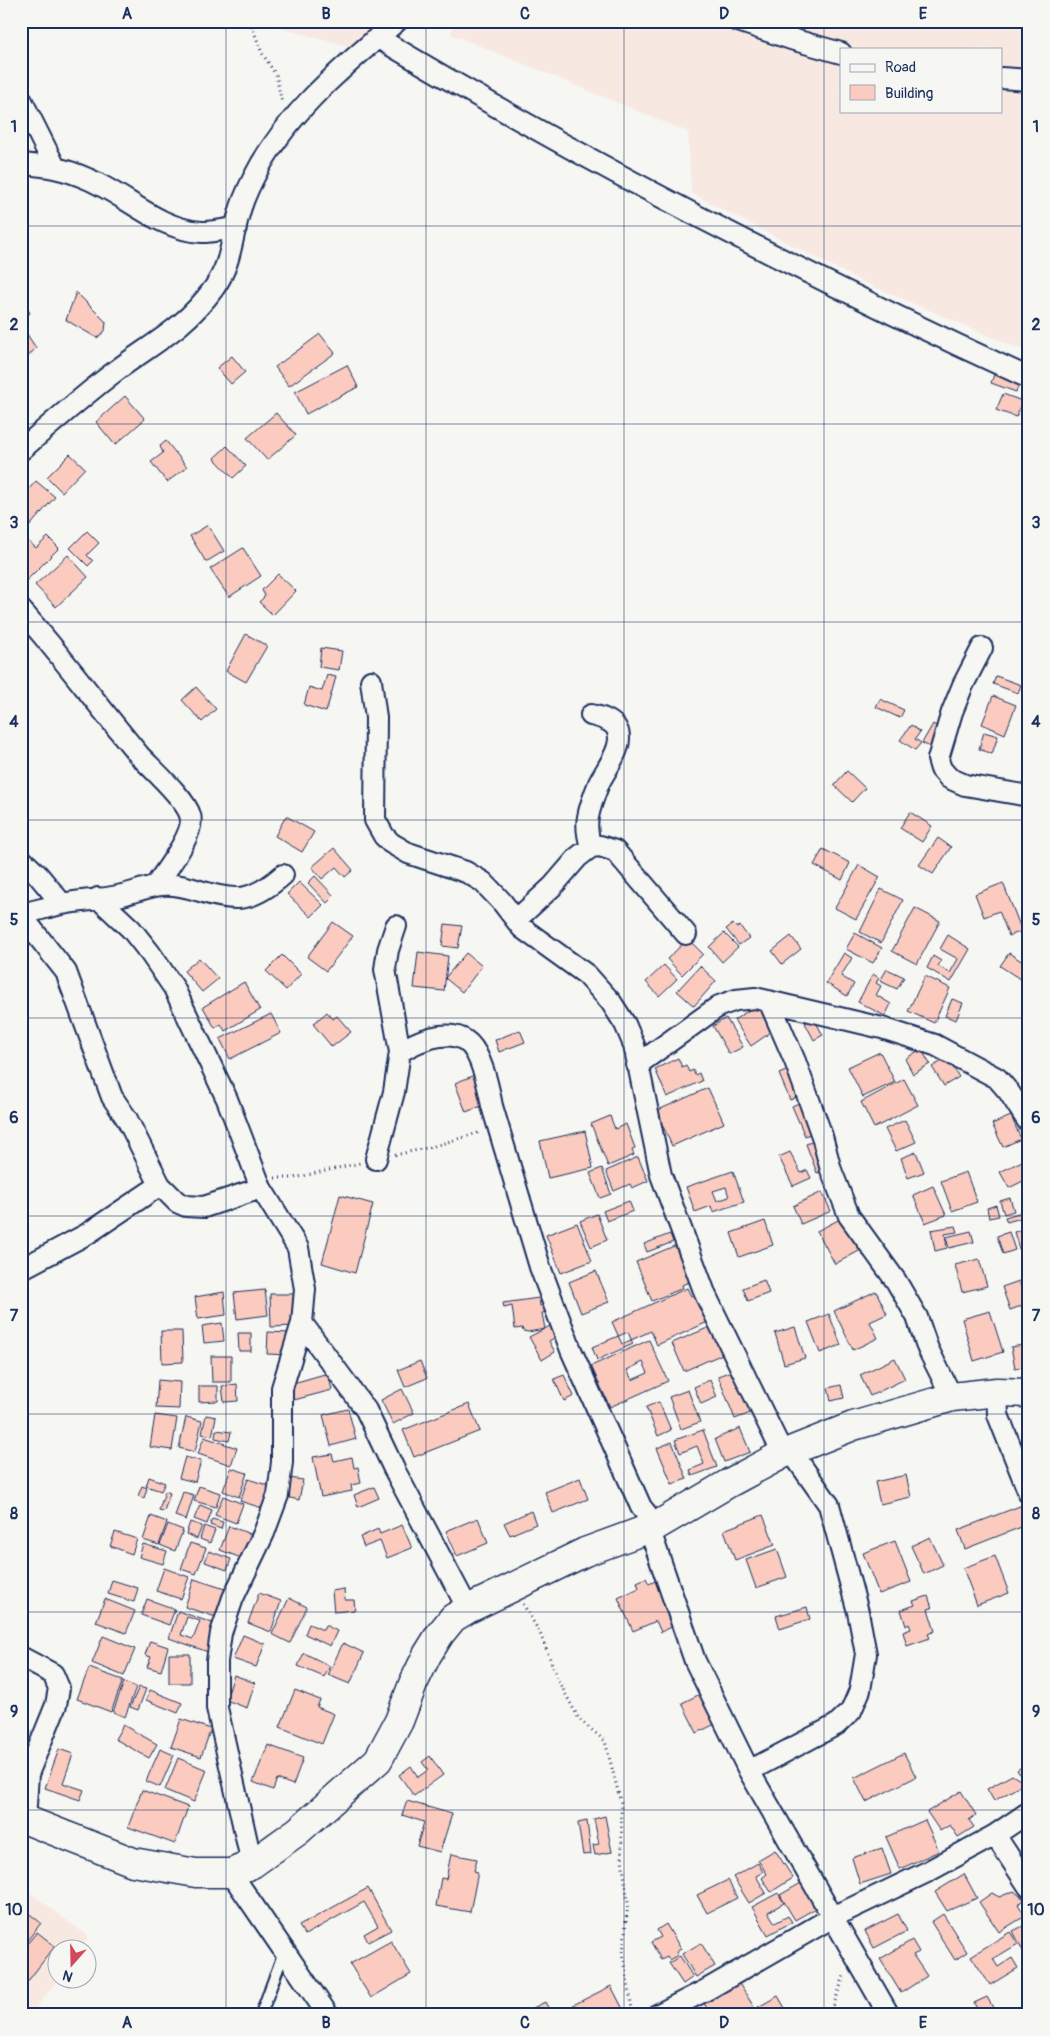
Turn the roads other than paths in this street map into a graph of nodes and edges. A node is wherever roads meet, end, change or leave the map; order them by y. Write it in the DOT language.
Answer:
graph roads {
  1 [pos="398,21"];
  2 [pos="748,23"];
  3 [pos="378,38"];
  4 [pos="840,53"];
  5 [pos="1002,78"];
  6 [pos="1029,80"];
  7 [pos="21,99"];
  8 [pos="21,164"];
  9 [pos="55,167"];
  10 [pos="236,228"];
  11 [pos="1029,378"];
  12 [pos="21,450"];
  13 [pos="21,610"];
  14 [pos="982,648"];
  15 [pos="372,681"];
  16 [pos="591,715"];
  17 [pos="1029,796"];
  18 [pos="591,847"];
  19 [pos="21,859"];
  20 [pos="283,875"];
  21 [pos="156,886"];
  22 [pos="98,898"];
  23 [pos="62,904"];
  24 [pos="21,914"];
  25 [pos="516,920"];
  26 [pos="396,926"];
  27 [pos="686,934"];
  28 [pos="769,1001"];
  29 [pos="400,1052"];
  30 [pos="637,1065"];
  31 [pos="1029,1123"];
  32 [pos="376,1159"];
  33 [pos="160,1185"];
  34 [pos="261,1188"];
  35 [pos="21,1269"];
  36 [pos="302,1323"];
  37 [pos="996,1392"];
  38 [pos="1029,1393"];
  39 [pos="952,1398"];
  40 [pos="787,1453"];
  41 [pos="1029,1493"];
  42 [pos="652,1527"];
  43 [pos="468,1609"];
  44 [pos="21,1657"];
  45 [pos="750,1771"];
  46 [pos="1029,1812"];
  47 [pos="23,1819"];
  48 [pos="995,1835"];
  49 [pos="242,1868"];
  50 [pos="1029,1887"];
  51 [pos="833,1917"];
  52 [pos="284,1952"];
  53 [pos="262,2015"];
  54 [pos="328,2015"];
  55 [pos="657,2015"];
  56 [pos="889,2015"];
  1 -- 3 [label="street"];
  2 -- 4 [label="street"];
  3 -- 10 [label="street"];
  3 -- 11 [label="street"];
  5 -- 6 [label="street"];
  7 -- 9 [label="street"];
  8 -- 9 [label="street"];
  9 -- 10 [label="street"];
  10 -- 12 [label="street"];
  13 -- 21 [label="street"];
  14 -- 17 [label="street"];
  15 -- 25 [label="street"];
  16 -- 18 [label="street"];
  18 -- 25 [label="street"];
  18 -- 27 [label="street"];
  19 -- 23 [label="street"];
  20 -- 21 [label="street"];
  21 -- 22 [label="street"];
  22 -- 23 [label="street"];
  22 -- 34 [label="street"];
  23 -- 24 [label="street"];
  24 -- 33 [label="street"];
  25 -- 30 [label="street"];
  26 -- 29 [label="street"];
  28 -- 30 [label="street"];
  28 -- 31 [label="street"];
  28 -- 39 [label="street"];
  29 -- 32 [label="street"];
  29 -- 42 [label="street"];
  30 -- 40 [label="street"];
  33 -- 34 [label="street"];
  33 -- 35 [label="street"];
  34 -- 36 [label="street"];
  36 -- 43 [label="street"];
  36 -- 49 [label="street"];
  37 -- 38 [label="street"];
  37 -- 39 [label="street"];
  37 -- 41 [label="street"];
  39 -- 40 [label="street"];
  40 -- 42 [label="street"];
  40 -- 45 [label="street"];
  42 -- 43 [label="street"];
  42 -- 45 [label="street"];
  43 -- 49 [label="street"];
  44 -- 47 [label="street"];
  45 -- 51 [label="street"];
  46 -- 48 [label="street"];
  47 -- 49 [label="street"];
  48 -- 50 [label="street"];
  48 -- 51 [label="street"];
  49 -- 52 [label="street"];
  51 -- 55 [label="street"];
  51 -- 56 [label="street"];
  52 -- 53 [label="lane"];
  52 -- 54 [label="street"];
}
